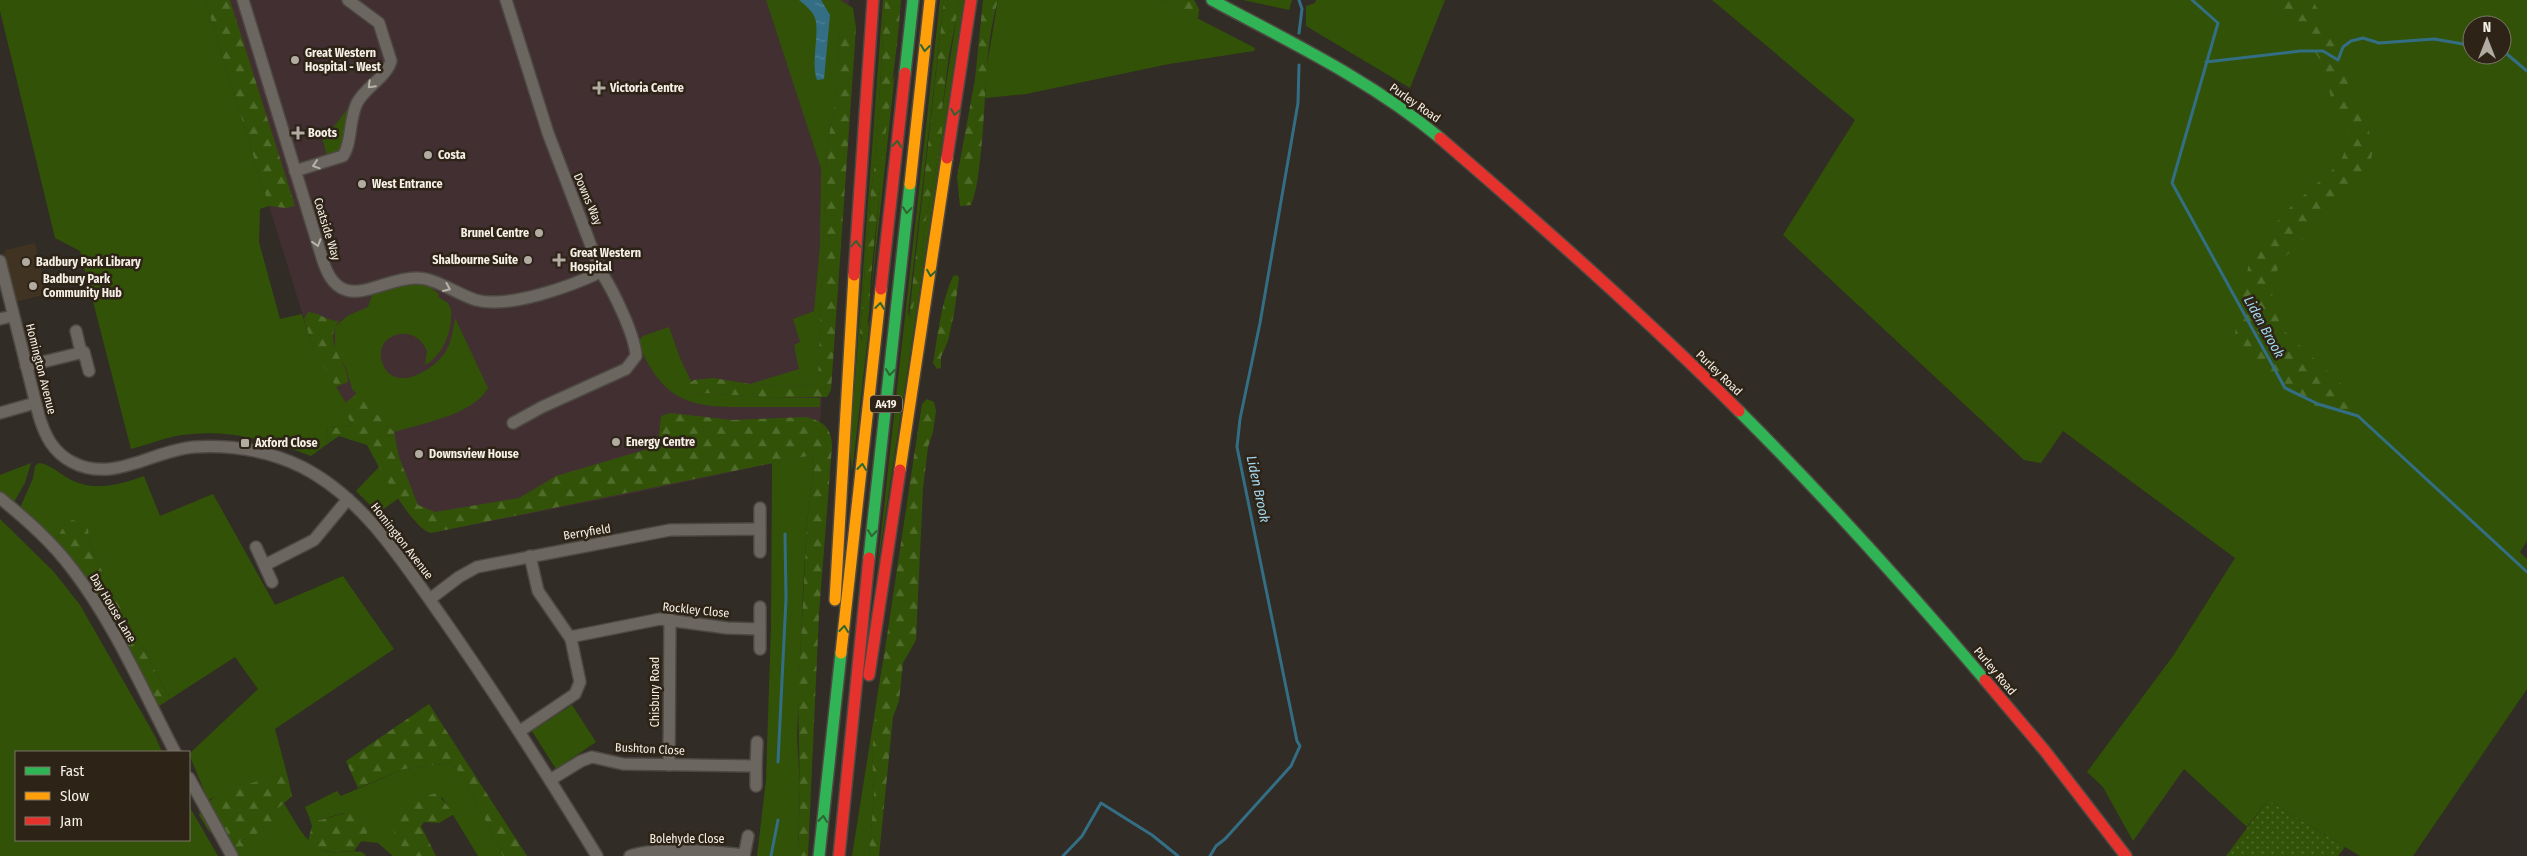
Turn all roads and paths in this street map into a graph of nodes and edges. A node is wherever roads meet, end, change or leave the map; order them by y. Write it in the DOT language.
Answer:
graph roads {
  1 [pos="243,0"];
  2 [pos="348,0"];
  3 [pos="506,0"];
  4 [pos="873,0"];
  5 [pos="913,0"];
  6 [pos="930,0"];
  7 [pos="972,0"];
  8 [pos="1212,0"];
  9 [pos="296,171"];
  10 [pos="0,261"];
  11 [pos="601,272"];
  12 [pos="13,316"];
  13 [pos="0,320"];
  14 [pos="76,331"];
  15 [pos="81,352"];
  16 [pos="26,366"];
  17 [pos="89,371"];
  18 [pos="35,403"];
  19 [pos="0,413"];
  20 [pos="513,423"];
  21 [pos="0,498"];
  22 [pos="348,499"];
  23 [pos="760,508"];
  24 [pos="760,529"];
  25 [pos="256,547"];
  26 [pos="760,552"];
  27 [pos="530,556"];
  28 [pos="264,565"];
  29 [pos="272,582"];
  30 [pos="430,600"];
  31 [pos="760,606"];
  32 [pos="670,619"];
  33 [pos="760,629"];
  34 [pos="570,637"];
  35 [pos="760,650"];
  36 [pos="520,730"];
  37 [pos="757,742"];
  38 [pos="174,751"];
  39 [pos="669,765"];
  40 [pos="756,766"];
  41 [pos="190,780"];
  42 [pos="550,780"];
  43 [pos="828,782"];
  44 [pos="756,786"];
  45 [pos="845,809"];
  46 [pos="748,836"];
  47 [pos="232,856"];
  48 [pos="597,856"];
  49 [pos="630,856"];
  50 [pos="744,856"];
  51 [pos="819,856"];
  52 [pos="839,856"];
  53 [pos="2126,856"];
  1 -- 9 [label="street, Coatside Way"];
  2 -- 9 [label="street, one-way"];
  3 -- 11 [label="street, Downs Way"];
  43 -- 4 [label="main road, A419, one-way"];
  43 -- 5 [label="main road, A419, one-way"];
  6 -- 45 [label="main road, A419, one-way"];
  7 -- 45 [label="main road, A419, one-way"];
  8 -- 53 [label="main road, Purley Road"];
  9 -- 11 [label="street, Coatside Way, one-way"];
  10 -- 12 [label="street, Homington Avenue"];
  11 -- 20 [label="street, Downs Way"];
  12 -- 13 [label="street"];
  12 -- 16 [label="street, Homington Avenue"];
  14 -- 15 [label="street"];
  15 -- 16 [label="street"];
  15 -- 17 [label="street"];
  16 -- 18 [label="street, Homington Avenue"];
  18 -- 19 [label="street"];
  18 -- 22 [label="street, Homington Avenue"];
  21 -- 38 [label="street, Day House Lane"];
  22 -- 28 [label="street"];
  22 -- 30 [label="street, Homington Avenue"];
  23 -- 24 [label="street"];
  24 -- 26 [label="street"];
  24 -- 27 [label="street, Berryfield"];
  25 -- 28 [label="street"];
  27 -- 30 [label="street, Berryfield"];
  27 -- 34 [label="street"];
  28 -- 29 [label="street"];
  30 -- 36 [label="street, Homington Avenue"];
  31 -- 33 [label="street"];
  32 -- 33 [label="street, Rockley Close"];
  32 -- 34 [label="street, Rockley Close"];
  32 -- 39 [label="street, Chisbury Road"];
  33 -- 35 [label="street"];
  34 -- 36 [label="street"];
  36 -- 42 [label="street, Homington Avenue"];
  37 -- 40 [label="street"];
  39 -- 40 [label="street, Bushton Close"];
  39 -- 42 [label="street, Bushton Close"];
  40 -- 44 [label="street"];
  41 -- 47 [label="street"];
  42 -- 48 [label="street, Homington Avenue"];
  51 -- 43 [label="main road, A419, one-way"];
  45 -- 52 [label="main road, A419"];
  46 -- 50 [label="street, Bolehyde Close"];
  49 -- 50 [label="street, Bolehyde Close"];
}
